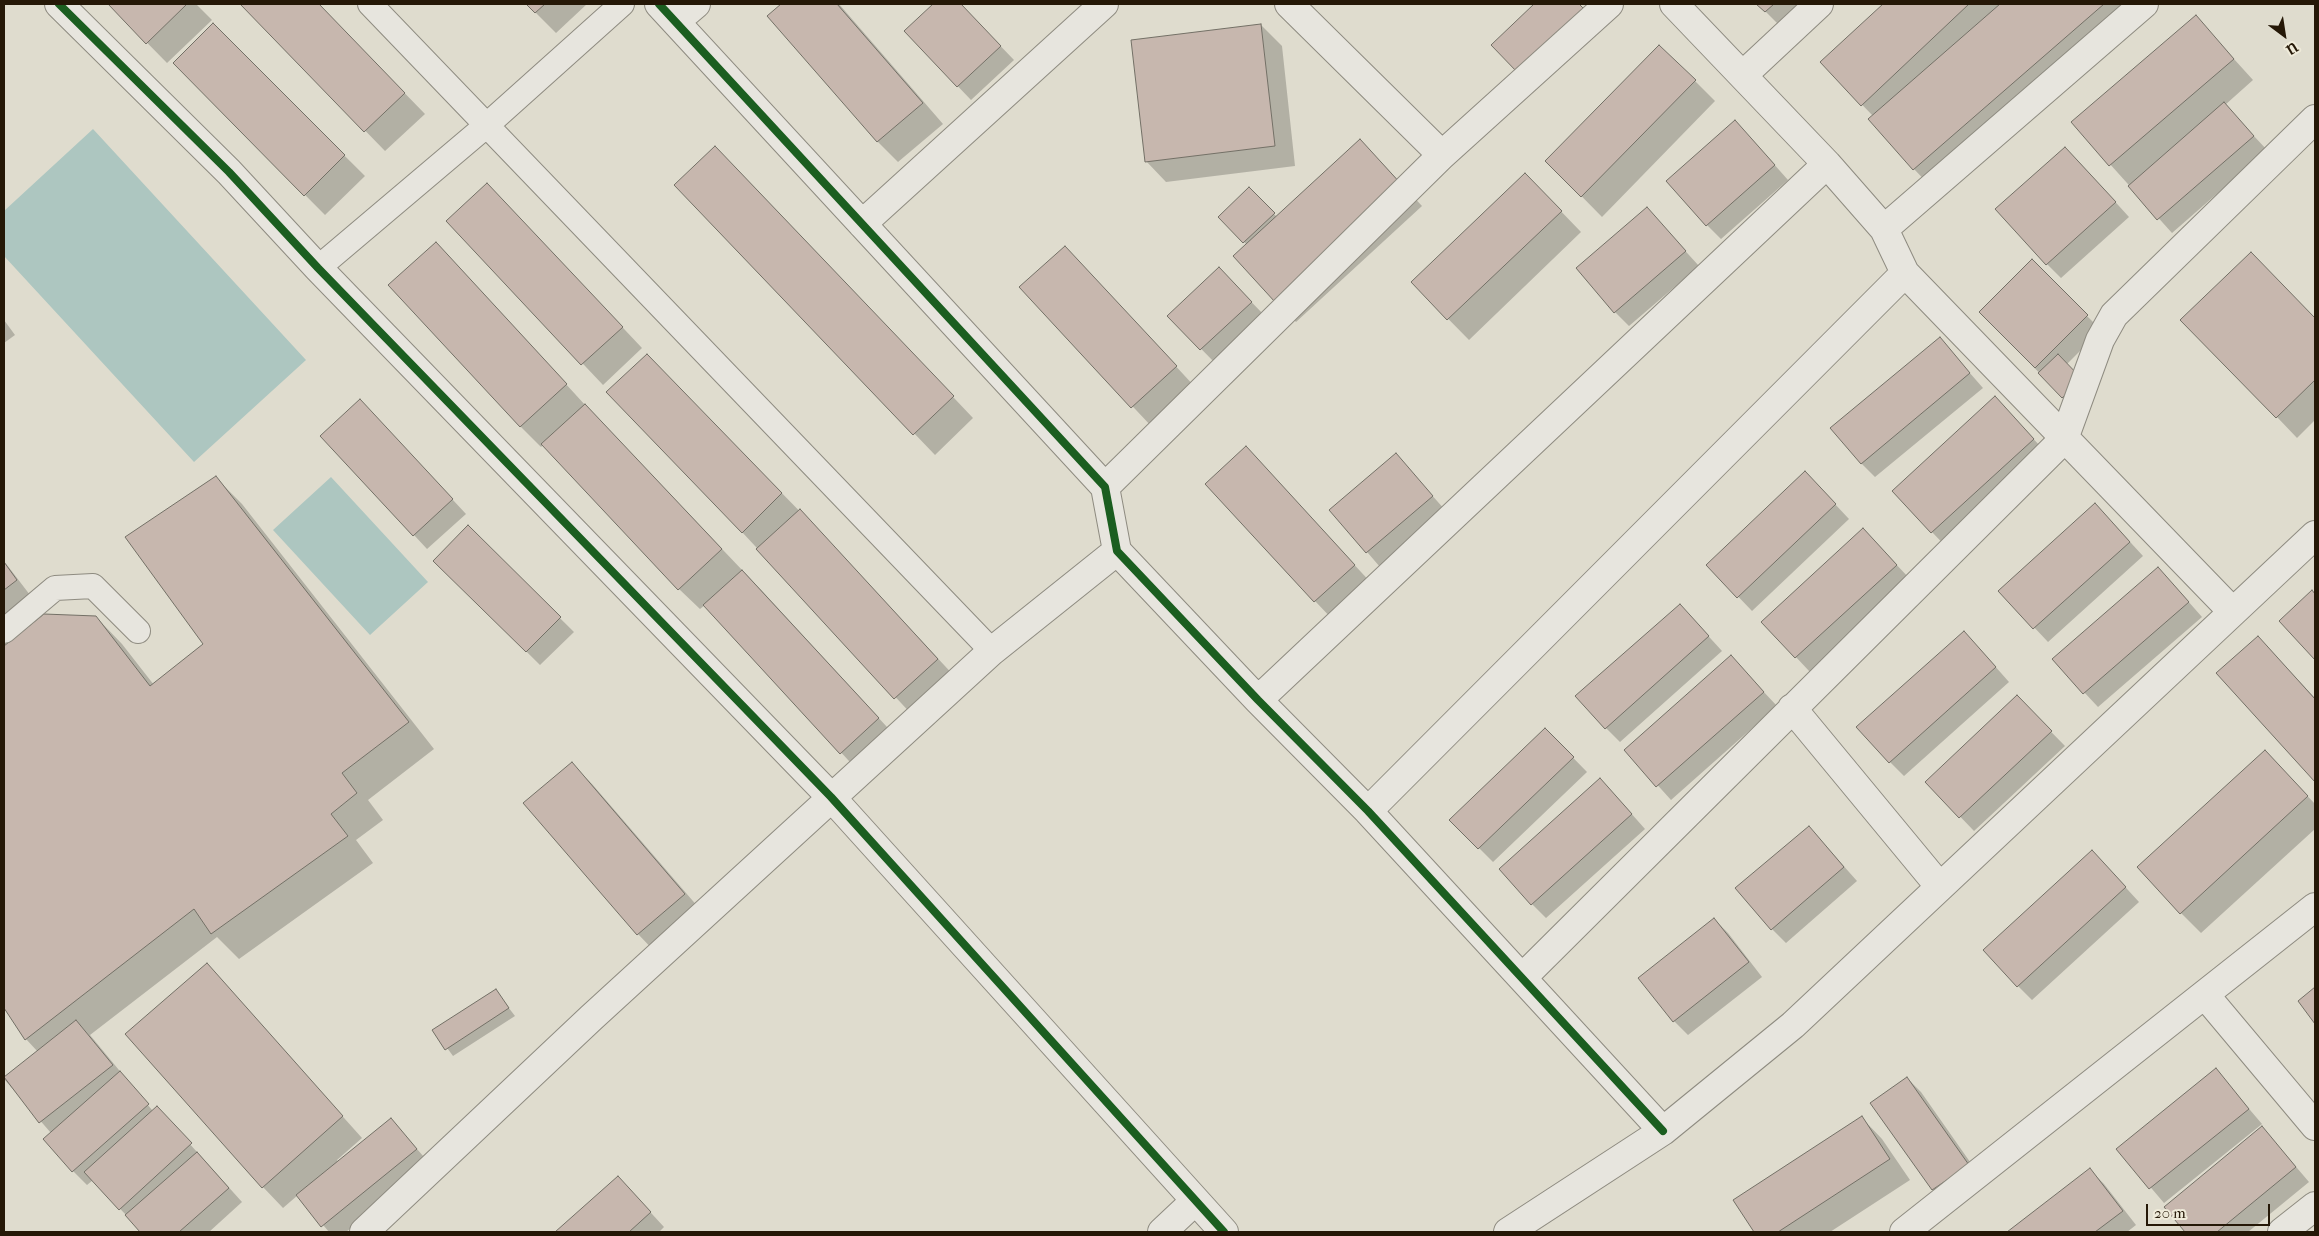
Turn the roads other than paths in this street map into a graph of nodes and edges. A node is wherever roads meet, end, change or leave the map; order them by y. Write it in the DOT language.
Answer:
graph roads {
  1 [pos="59,4"];
  2 [pos="370,4"];
  3 [pos="622,4"];
  4 [pos="1104,4"];
  5 [pos="1289,4"];
  6 [pos="1609,4"];
  7 [pos="1674,4"];
  8 [pos="1819,4"];
  9 [pos="2144,4"];
  10 [pos="677,10"];
  11 [pos="1743,75"];
  12 [pos="2315,119"];
  13 [pos="487,125"];
  14 [pos="1442,156"];
  15 [pos="1827,164"];
  16 [pos="862,224"];
  17 [pos="1884,229"];
  18 [pos="318,268"];
  19 [pos="1905,273"];
  20 [pos="2064,439"];
  21 [pos="1105,487"];
  22 [pos="2315,535"];
  23 [pos="1118,551"];
  24 [pos="2232,611"];
  25 [pos="4,631"];
  26 [pos="138,631"];
  27 [pos="992,651"];
  28 [pos="1258,700"];
  29 [pos="1792,708"];
  30 [pos="831,797"];
  31 [pos="1368,811"];
  32 [pos="1940,887"];
  33 [pos="2315,907"];
  34 [pos="1522,978"];
  35 [pos="2205,995"];
  36 [pos="2315,1126"];
  37 [pos="1663,1131"];
  38 [pos="1195,1201"];
  39 [pos="2315,1206"];
  40 [pos="376,1228"];
  41 [pos="1162,1232"];
  42 [pos="1224,1232"];
  43 [pos="1508,1232"];
  44 [pos="1904,1232"];
  45 [pos="2282,1232"];
  1 -- 18 [label="street"];
  2 -- 13 [label="lane"];
  3 -- 13 [label="lane"];
  4 -- 16 [label="street"];
  5 -- 14 [label="street"];
  6 -- 14 [label="street"];
  7 -- 11 [label="street"];
  8 -- 11 [label="street"];
  9 -- 17 [label="street"];
  10 -- 16 [label="street"];
  11 -- 15 [label="street"];
  12 -- 20 [label="street"];
  13 -- 18 [label="lane"];
  13 -- 27 [label="lane"];
  14 -- 21 [label="street"];
  15 -- 17 [label="street"];
  15 -- 28 [label="street"];
  16 -- 21 [label="street"];
  17 -- 19 [label="street"];
  18 -- 30 [label="street"];
  19 -- 20 [label="street"];
  19 -- 31 [label="street"];
  20 -- 24 [label="street"];
  20 -- 29 [label="street"];
  21 -- 23 [label="street"];
  22 -- 24 [label="street"];
  23 -- 27 [label="street"];
  23 -- 28 [label="street"];
  24 -- 32 [label="street"];
  25 -- 26 [label="lane"];
  27 -- 30 [label="street"];
  28 -- 31 [label="street"];
  29 -- 32 [label="street"];
  29 -- 34 [label="street"];
  30 -- 38 [label="street"];
  30 -- 40 [label="street"];
  31 -- 34 [label="street"];
  32 -- 37 [label="street"];
  33 -- 35 [label="street"];
  34 -- 37 [label="street"];
  35 -- 36 [label="street"];
  35 -- 44 [label="street"];
  37 -- 43 [label="street"];
  38 -- 41 [label="street"];
  38 -- 42 [label="street"];
  39 -- 45 [label="street"];
}
